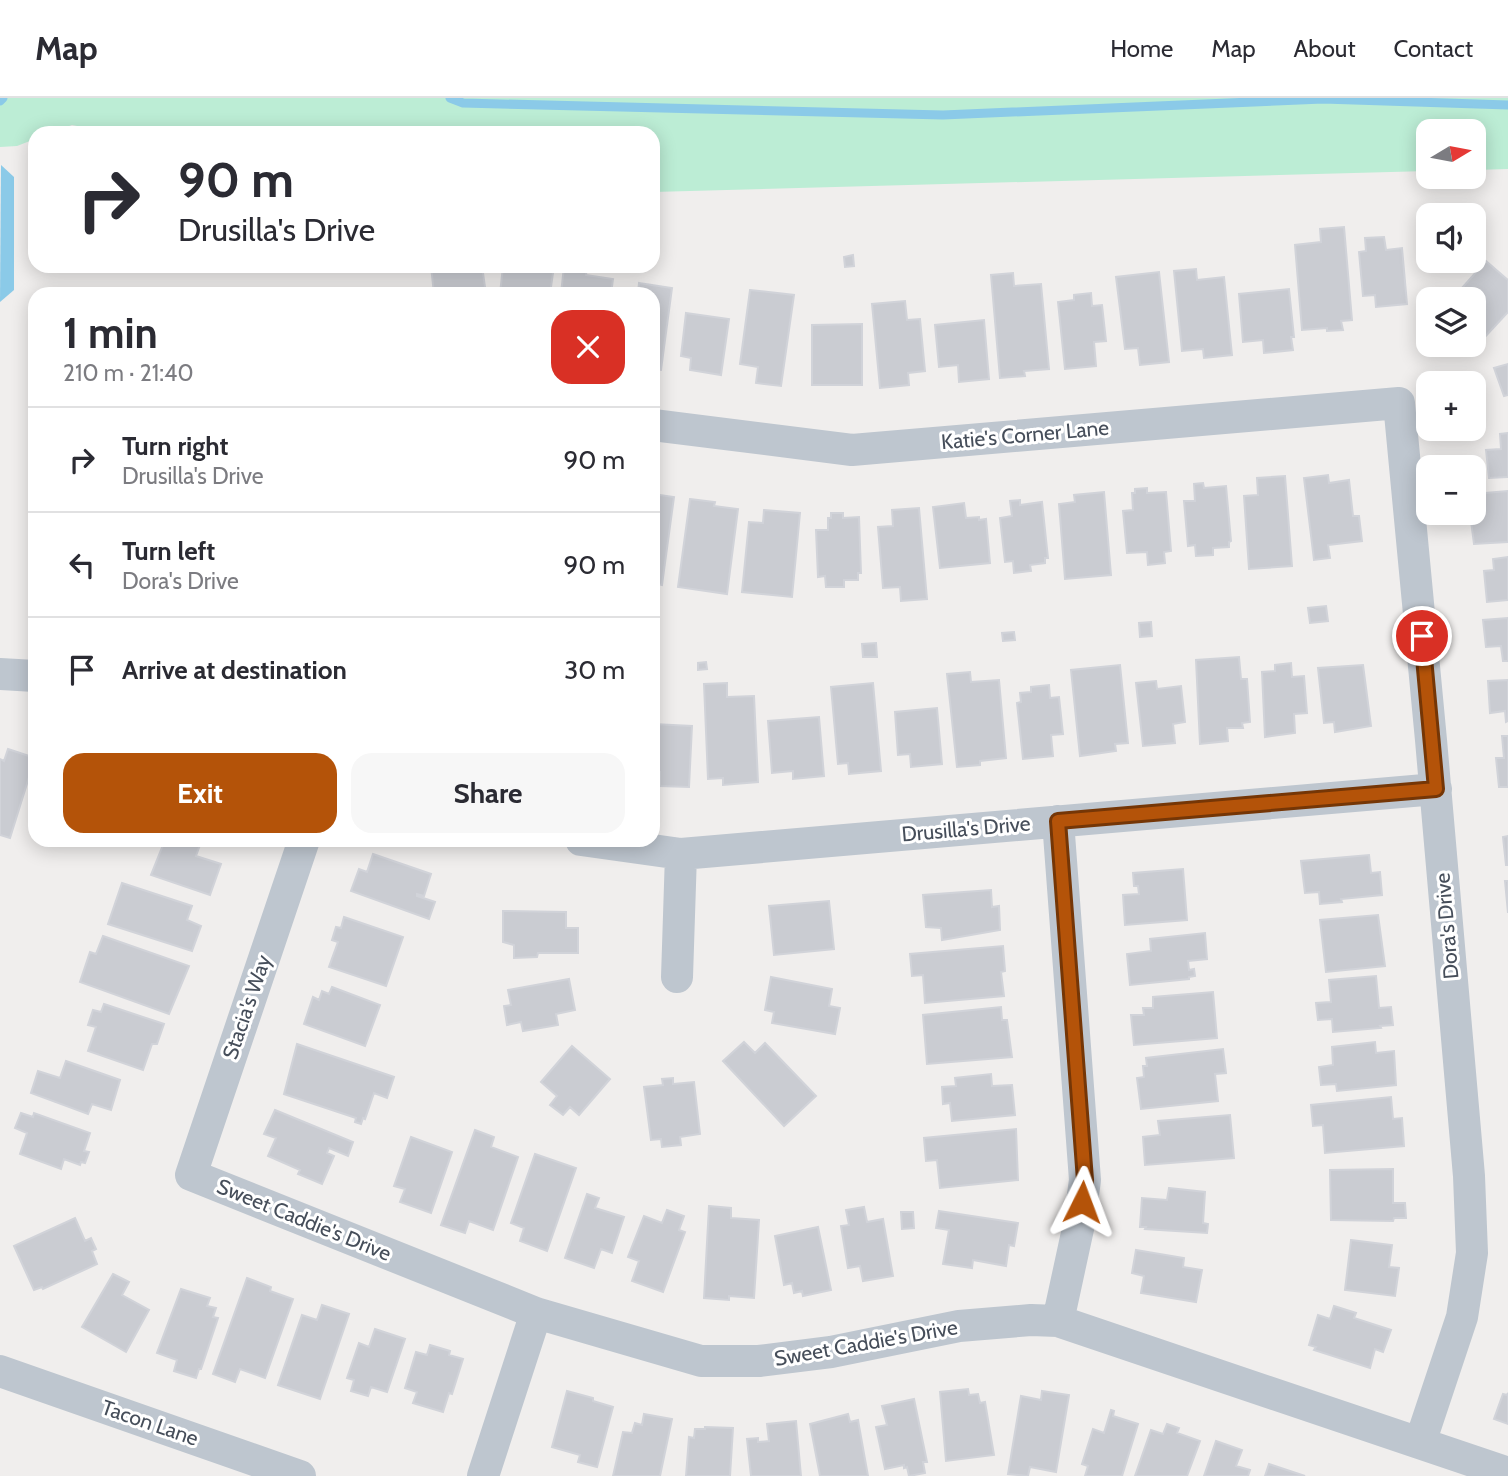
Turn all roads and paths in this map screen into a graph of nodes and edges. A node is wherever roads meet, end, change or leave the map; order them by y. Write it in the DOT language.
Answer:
graph roads {
  1 [pos="1399,403"];
  2 [pos="660,426"];
  3 [pos="0,674"];
  4 [pos="28,676"];
  5 [pos="1436,789"];
  6 [pos="1058,821"];
  7 [pos="302,847"];
  8 [pos="631,847"];
  9 [pos="681,854"];
  10 [pos="677,977"];
  11 [pos="191,1175"];
  12 [pos="536,1313"];
  13 [pos="1058,1321"];
  14 [pos="0,1371"];
  15 [pos="1420,1443"];
  16 [pos="1508,1473"];
  17 [pos="300,1476"];
  18 [pos="483,1476"];
  1 -- 2 [label="street, Katie's Corner Lane"];
  1 -- 5 [label="street, Dora's Drive"];
  3 -- 4 [label="street"];
  5 -- 6 [label="street, Drusilla's Drive"];
  5 -- 15 [label="street, Dora's Drive"];
  6 -- 9 [label="street, Drusilla's Drive"];
  6 -- 13 [label="street"];
  7 -- 11 [label="street, Stacia's Way"];
  8 -- 9 [label="street, Drusilla's Drive"];
  9 -- 10 [label="street"];
  11 -- 12 [label="street, Sweet Caddie's Drive"];
  12 -- 13 [label="street, Sweet Caddie's Drive"];
  12 -- 18 [label="street"];
  13 -- 15 [label="street, Sweet Caddie's Drive"];
  14 -- 17 [label="street, Tacon Lane"];
  15 -- 16 [label="street, Sweet Caddie's Drive"];
}
